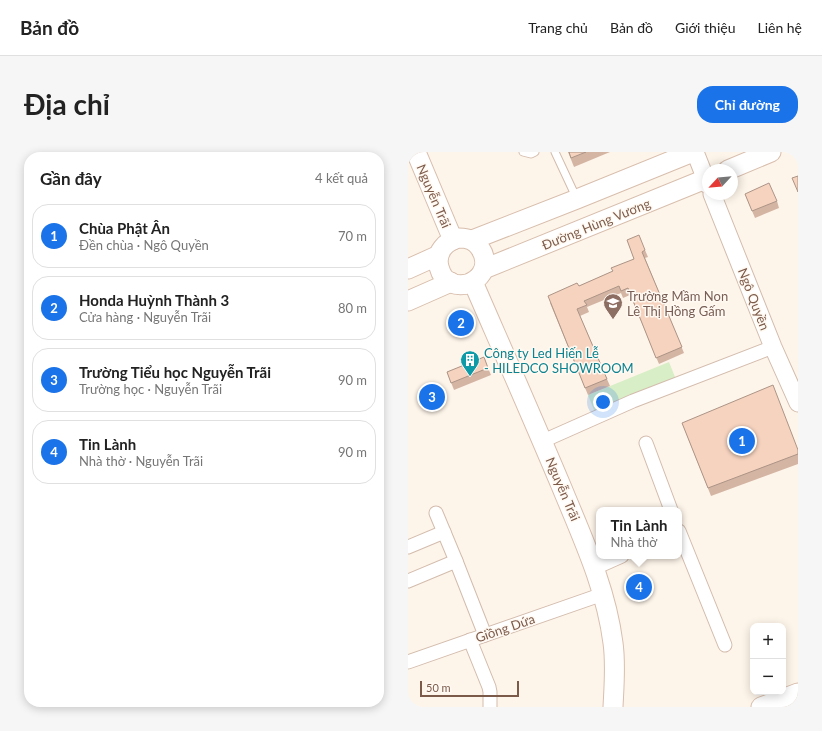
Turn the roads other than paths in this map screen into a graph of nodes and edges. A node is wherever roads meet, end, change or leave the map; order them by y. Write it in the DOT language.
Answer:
graph roads {
  1 [pos="416,152"];
  2 [pos="523,152"];
  3 [pos="535,152"];
  4 [pos="555,152"];
  5 [pos="694,152"];
  6 [pos="771,152"];
  7 [pos="738,166"];
  8 [pos="702,170"];
  9 [pos="702,186"];
  10 [pos="577,200"];
  11 [pos="714,200"];
  12 [pos="453,240"];
  13 [pos="472,240"];
  14 [pos="439,255"];
  15 [pos="408,269"];
  16 [pos="478,276"];
  17 [pos="451,282"];
  18 [pos="408,301"];
  19 [pos="773,347"];
  20 [pos="798,403"];
  21 [pos="542,441"];
  22 [pos="646,443"];
  23 [pos="670,507"];
  24 [pos="436,513"];
  25 [pos="444,532"];
  26 [pos="682,538"];
  27 [pos="408,547"];
  28 [pos="615,559"];
  29 [pos="456,561"];
  30 [pos="595,568"];
  31 [pos="408,581"];
  32 [pos="603,594"];
  33 [pos="484,635"];
  34 [pos="470,640"];
  35 [pos="725,645"];
  36 [pos="408,662"];
  37 [pos="798,693"];
  38 [pos="490,707"];
  39 [pos="613,707"];
  40 [pos="761,707"];
  1 -- 12 [label="main road, Nguyễn Trãi"];
  2 -- 3 [label="lane"];
  4 -- 10 [label="lane"];
  5 -- 8 [label="street, Ngô Quyền"];
  5 -- 10 [label="main road"];
  6 -- 7 [label="main road"];
  9 -- 16 [label="main road, Đường Hùng Vương"];
  10 -- 13 [label="main road"];
  11 -- 19 [label="street, Ngô Quyền"];
  12 -- 13 [label="main road, Nguyễn Trãi"];
  12 -- 14 [label="main road, Nguyễn Trãi"];
  13 -- 16 [label="main road, Nguyễn Trãi"];
  14 -- 15 [label="main road"];
  14 -- 17 [label="main road"];
  16 -- 17 [label="main road"];
  16 -- 21 [label="main road, Nguyễn Trãi"];
  17 -- 18 [label="main road"];
  19 -- 20 [label="street, Ngô Quyền"];
  19 -- 21 [label="street"];
  21 -- 30 [label="main road, Nguyễn Trãi"];
  22 -- 23 [label="street"];
  24 -- 25 [label="street"];
  25 -- 27 [label="street"];
  25 -- 29 [label="street"];
  26 -- 35 [label="street"];
  28 -- 30 [label="street"];
  29 -- 31 [label="street"];
  29 -- 33 [label="street"];
  30 -- 32 [label="main road, Nguyễn Trãi"];
  32 -- 33 [label="street, Giồng Dứa"];
  32 -- 39 [label="main road, Nguyễn Trãi"];
  33 -- 34 [label="street, Giồng Dứa"];
  34 -- 36 [label="street, Giồng Dứa"];
  34 -- 38 [label="street"];
  37 -- 40 [label="main road"];
}
